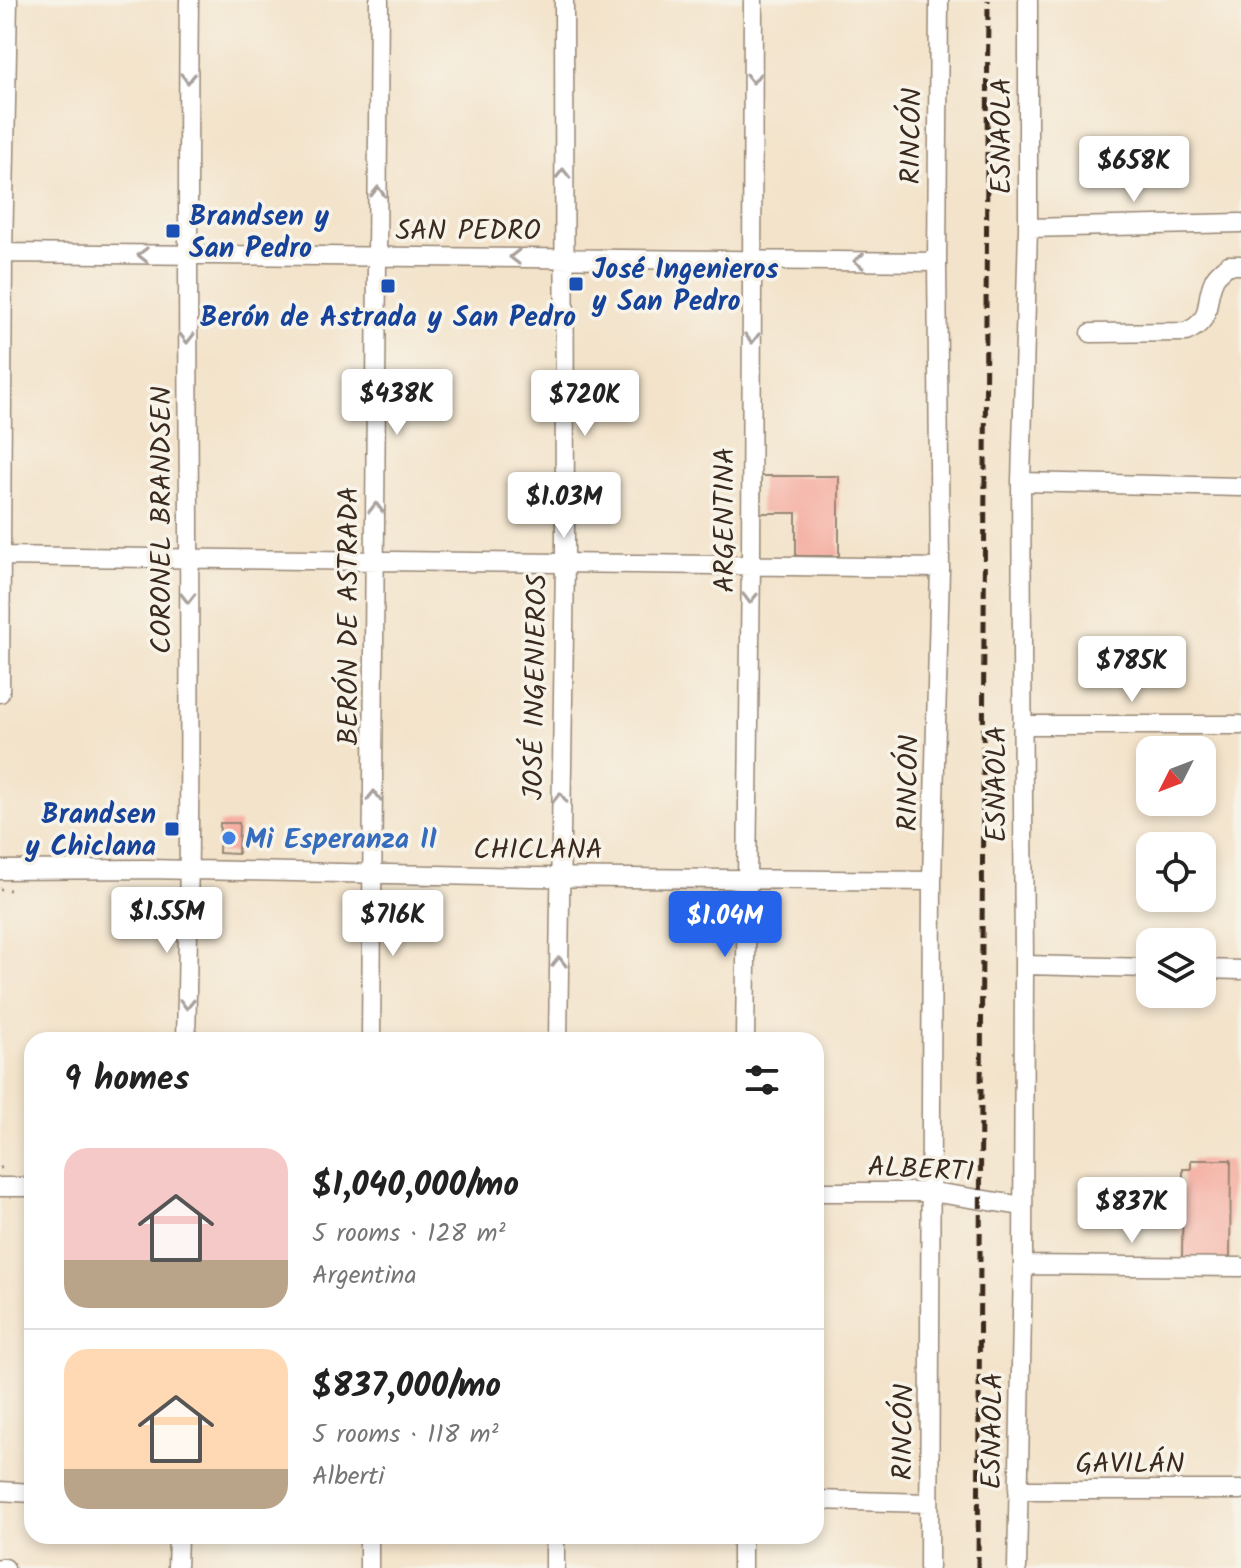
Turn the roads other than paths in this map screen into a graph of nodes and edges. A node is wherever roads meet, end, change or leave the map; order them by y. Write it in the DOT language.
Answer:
graph roads {
  1 [pos="8,0"];
  2 [pos="189,0"];
  3 [pos="379,0"];
  4 [pos="564,0"];
  5 [pos="753,0"];
  6 [pos="939,0"];
  7 [pos="1028,0"];
  8 [pos="1241,223"];
  9 [pos="1028,228"];
  10 [pos="1,253"];
  11 [pos="187,255"];
  12 [pos="377,256"];
  13 [pos="563,257"];
  14 [pos="753,259"];
  15 [pos="937,262"];
  16 [pos="1241,265"];
  17 [pos="1091,333"];
  18 [pos="1021,482"];
  19 [pos="1241,487"];
  20 [pos="1,556"];
  21 [pos="188,559"];
  22 [pos="376,561"];
  23 [pos="565,561"];
  24 [pos="751,564"];
  25 [pos="940,568"];
  26 [pos="0,693"];
  27 [pos="1022,725"];
  28 [pos="1241,725"];
  29 [pos="0,870"];
  30 [pos="190,870"];
  31 [pos="373,874"];
  32 [pos="559,876"];
  33 [pos="747,878"];
  34 [pos="932,881"];
  35 [pos="1024,965"];
  36 [pos="1136,968"];
  37 [pos="1216,969"];
  38 [pos="1241,970"];
  39 [pos="186,1032"];
  40 [pos="371,1032"];
  41 [pos="558,1032"];
  42 [pos="745,1032"];
  43 [pos="0,1187"];
  44 [pos="24,1187"];
  45 [pos="824,1192"];
  46 [pos="932,1192"];
  47 [pos="1023,1206"];
  48 [pos="1023,1265"];
  49 [pos="1241,1267"];
  50 [pos="1018,1490"];
  51 [pos="1241,1490"];
  52 [pos="0,1491"];
  53 [pos="24,1492"];
  54 [pos="824,1500"];
  55 [pos="929,1503"];
  56 [pos="178,1544"];
  57 [pos="369,1544"];
  58 [pos="555,1544"];
  59 [pos="742,1544"];
  60 [pos="177,1568"];
  61 [pos="369,1568"];
  62 [pos="555,1568"];
  63 [pos="742,1568"];
  64 [pos="929,1568"];
  65 [pos="1017,1568"];
  1 -- 10 [label="street"];
  2 -- 11 [label="street, CORONEL BRANDSEN, one-way"];
  12 -- 3 [label="street, BERÓN DE ASTRADA, one-way"];
  13 -- 4 [label="street, JOSÉ INGENIEROS, one-way"];
  5 -- 14 [label="street, ARGENTINA, one-way"];
  6 -- 15 [label="street, RINCÓN"];
  7 -- 9 [label="street, ESNAOLA"];
  8 -- 9 [label="street"];
  9 -- 18 [label="street, ESNAOLA"];
  11 -- 10 [label="street, SAN PEDRO, one-way"];
  10 -- 20 [label="street"];
  11 -- 12 [label="street, SAN PEDRO"];
  11 -- 21 [label="street, CORONEL BRANDSEN, one-way"];
  13 -- 12 [label="street, SAN PEDRO, one-way"];
  22 -- 12 [label="street, BERÓN DE ASTRADA, one-way"];
  13 -- 14 [label="street, SAN PEDRO"];
  13 -- 23 [label="street, JOSÉ INGENIEROS"];
  15 -- 14 [label="street, SAN PEDRO, one-way"];
  14 -- 24 [label="street, ARGENTINA, one-way"];
  15 -- 25 [label="street, RINCÓN"];
  16 -- 17 [label="street"];
  18 -- 19 [label="street"];
  18 -- 27 [label="street, ESNAOLA"];
  20 -- 21 [label="street"];
  20 -- 26 [label="street"];
  21 -- 22 [label="street"];
  21 -- 30 [label="street, CORONEL BRANDSEN, one-way"];
  22 -- 23 [label="street"];
  31 -- 22 [label="street, BERÓN DE ASTRADA, one-way"];
  23 -- 24 [label="street"];
  32 -- 23 [label="street, JOSÉ INGENIEROS, one-way"];
  24 -- 25 [label="street"];
  24 -- 33 [label="street, ARGENTINA, one-way"];
  25 -- 34 [label="street, RINCÓN"];
  27 -- 28 [label="street"];
  27 -- 35 [label="street, ESNAOLA"];
  29 -- 30 [label="street, CHICLANA"];
  30 -- 31 [label="street, CHICLANA"];
  30 -- 39 [label="street, CORONEL BRANDSEN, one-way"];
  31 -- 32 [label="street, CHICLANA"];
  31 -- 40 [label="street, BERÓN DE ASTRADA"];
  32 -- 33 [label="street, CHICLANA"];
  41 -- 32 [label="street, JOSÉ INGENIEROS, one-way"];
  33 -- 34 [label="street, CHICLANA"];
  33 -- 42 [label="street, ARGENTINA"];
  34 -- 46 [label="street, RINCÓN"];
  35 -- 36 [label="street"];
  35 -- 47 [label="street, ESNAOLA"];
  37 -- 38 [label="street"];
  43 -- 44 [label="street"];
  45 -- 46 [label="street, ALBERTI"];
  46 -- 47 [label="street, ALBERTI"];
  46 -- 55 [label="street, RINCÓN"];
  47 -- 48 [label="street, ESNAOLA"];
  48 -- 49 [label="street"];
  48 -- 50 [label="street, ESNAOLA"];
  50 -- 51 [label="street, GAVILÁN"];
  50 -- 65 [label="street, ESNAOLA"];
  52 -- 53 [label="street"];
  54 -- 55 [label="street"];
  55 -- 64 [label="street, RINCÓN"];
  56 -- 60 [label="street"];
  57 -- 61 [label="street"];
  58 -- 62 [label="street"];
  59 -- 63 [label="street"];
}
